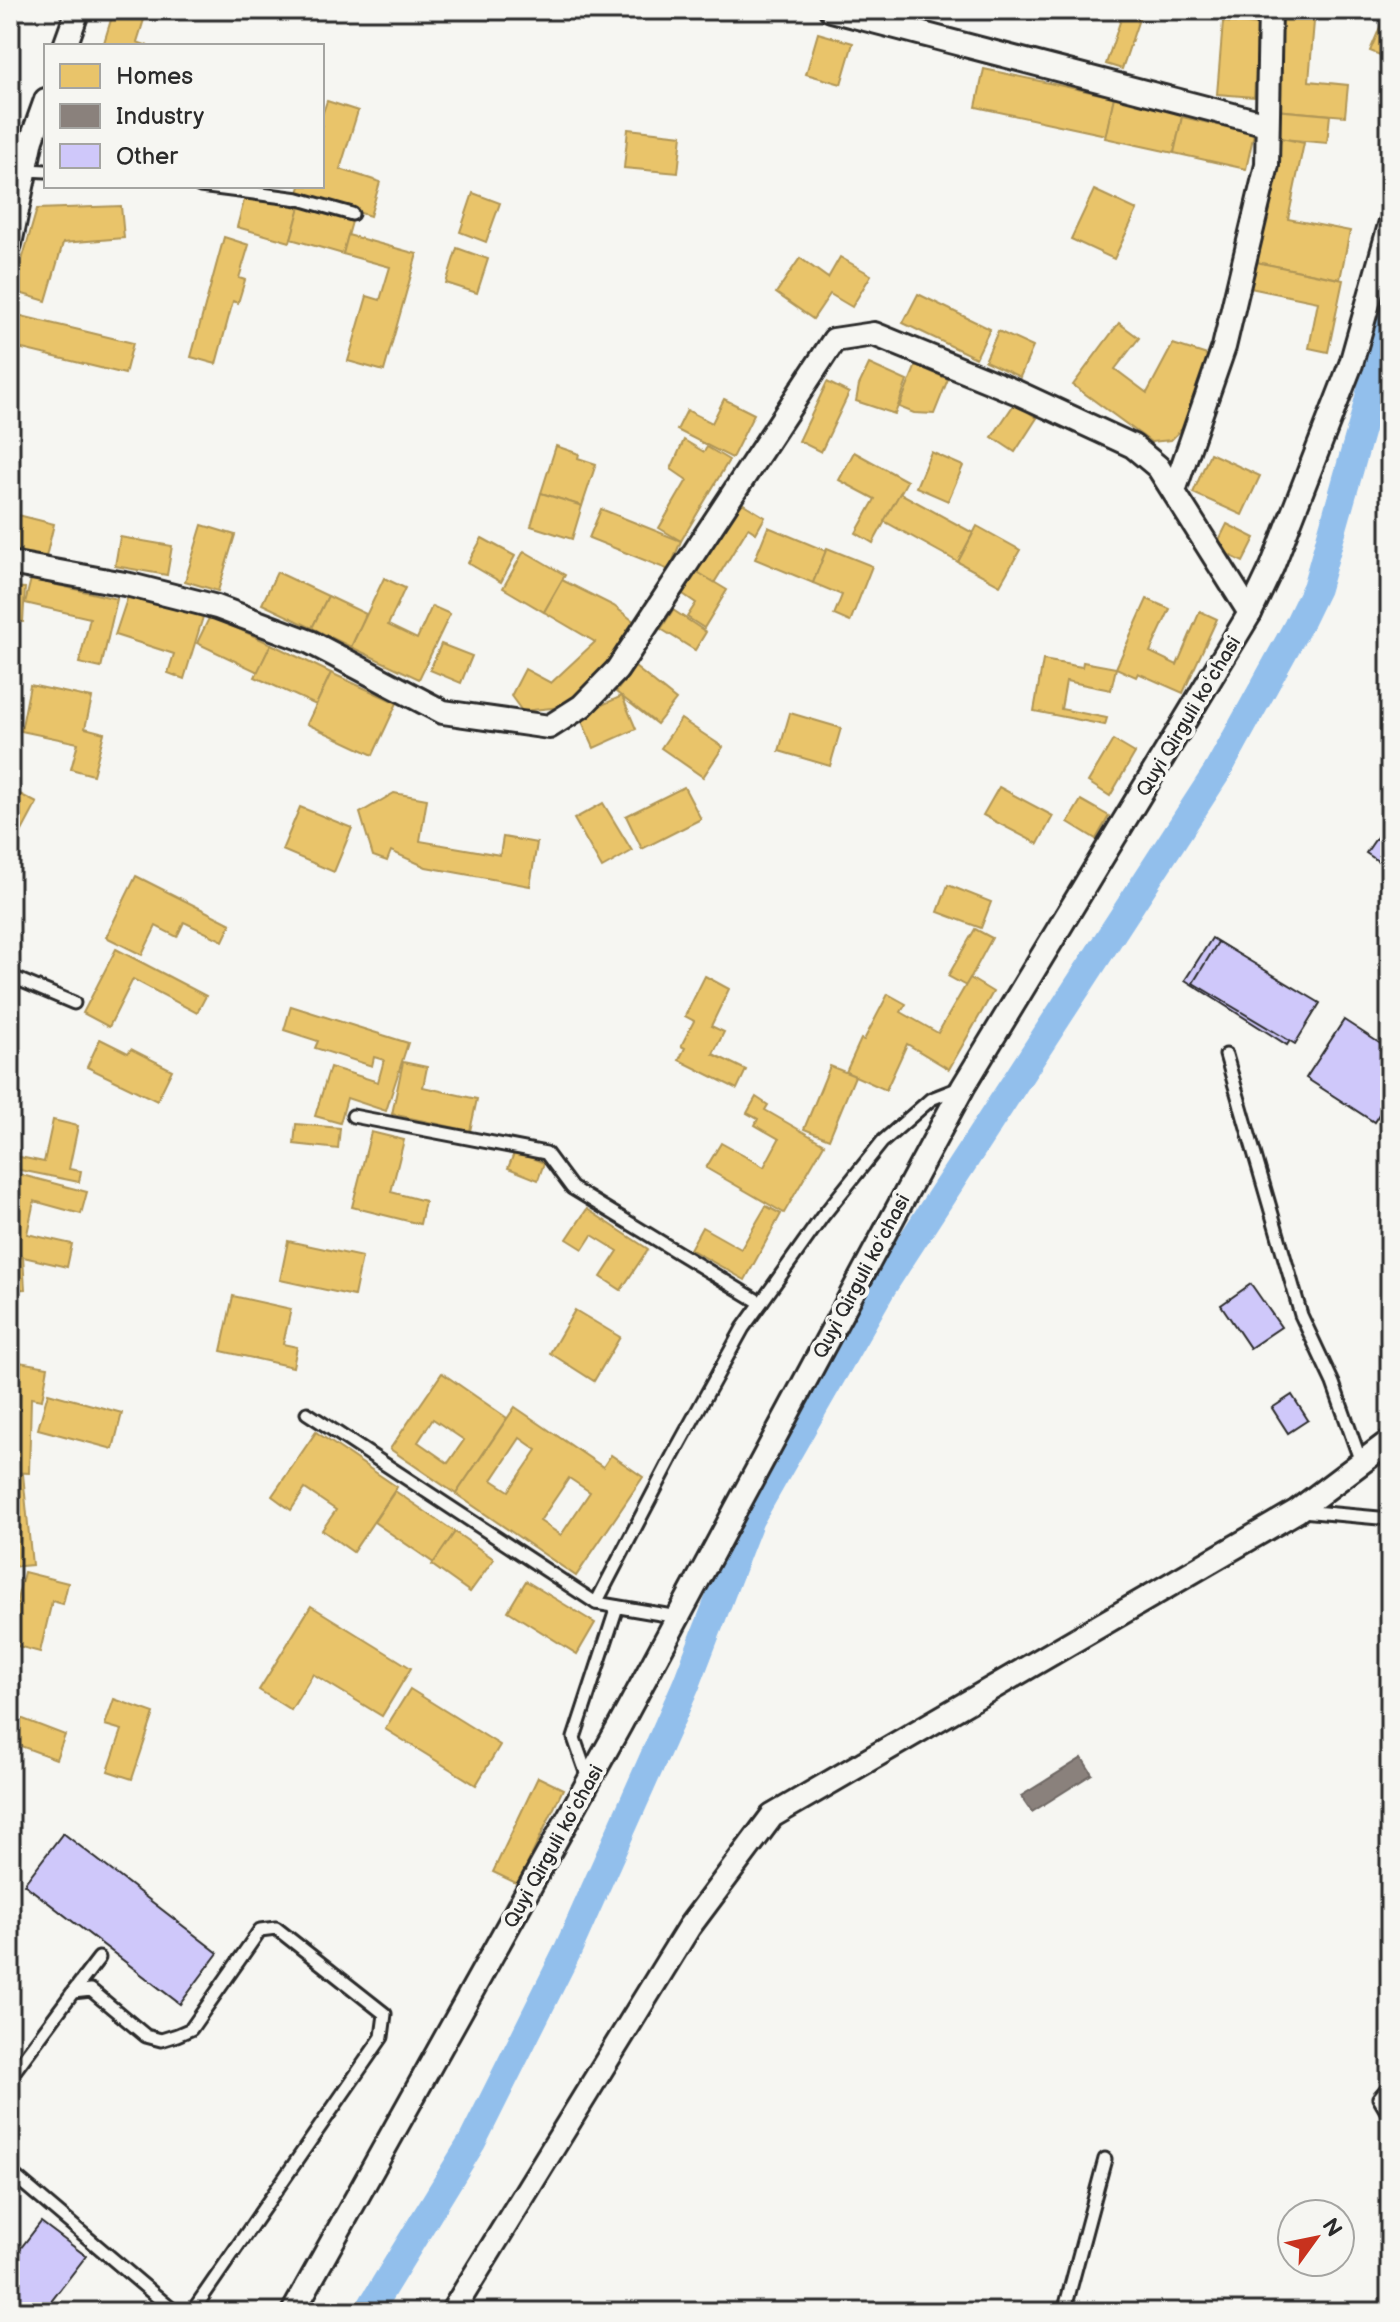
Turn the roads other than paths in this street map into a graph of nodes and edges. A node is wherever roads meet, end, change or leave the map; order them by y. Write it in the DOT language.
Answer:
graph roads {
  1 [pos="78,10"];
  2 [pos="831,10"];
  3 [pos="1270,10"];
  4 [pos="66,44"];
  5 [pos="44,106"];
  6 [pos="1267,124"];
  7 [pos="36,170"];
  8 [pos="215,188"];
  9 [pos="352,214"];
  10 [pos="1390,225"];
  11 [pos="10,244"];
  12 [pos="1174,491"];
  13 [pos="10,563"];
  14 [pos="1250,613"];
  15 [pos="10,976"];
  16 [pos="74,1003"];
  17 [pos="1226,1055"];
  18 [pos="963,1087"];
  19 [pos="353,1116"];
  20 [pos="761,1303"];
  21 [pos="307,1413"];
  22 [pos="1390,1441"];
  23 [pos="1361,1462"];
  24 [pos="1297,1511"];
  25 [pos="1390,1519"];
  26 [pos="596,1603"];
  27 [pos="617,1607"];
  28 [pos="678,1617"];
  29 [pos="589,1781"];
  30 [pos="99,1958"];
  31 [pos="73,1992"];
  32 [pos="10,2077"];
  33 [pos="1390,2085"];
  34 [pos="1390,2117"];
  35 [pos="1105,2159"];
  36 [pos="10,2172"];
  37 [pos="175,2312"];
  38 [pos="192,2312"];
  39 [pos="293,2312"];
  40 [pos="452,2312"];
  41 [pos="1064,2312"];
  1 -- 4 [label="street"];
  2 -- 6 [label="street"];
  3 -- 6 [label="street"];
  5 -- 7 [label="street"];
  6 -- 12 [label="street"];
  7 -- 11 [label="street"];
  8 -- 9 [label="lane"];
  10 -- 14 [label="street, Quyi Qirguli koʻchasi"];
  12 -- 13 [label="street"];
  12 -- 14 [label="street"];
  14 -- 18 [label="street, Quyi Qirguli koʻchasi"];
  15 -- 16 [label="lane"];
  17 -- 23 [label="lane"];
  18 -- 20 [label="lane"];
  18 -- 28 [label="street, Quyi Qirguli koʻchasi"];
  19 -- 20 [label="lane"];
  20 -- 26 [label="lane"];
  21 -- 26 [label="lane"];
  22 -- 23 [label="street"];
  23 -- 24 [label="street"];
  24 -- 25 [label="lane"];
  24 -- 40 [label="street"];
  26 -- 27 [label="lane"];
  27 -- 28 [label="lane"];
  27 -- 29 [label="lane"];
  28 -- 29 [label="street, Quyi Qirguli koʻchasi"];
  29 -- 39 [label="street, Quyi Qirguli koʻchasi"];
  30 -- 31 [label="lane"];
  31 -- 32 [label="lane"];
  31 -- 38 [label="lane"];
  33 -- 34 [label="lane"];
  35 -- 41 [label="lane"];
  36 -- 37 [label="lane"];
}
